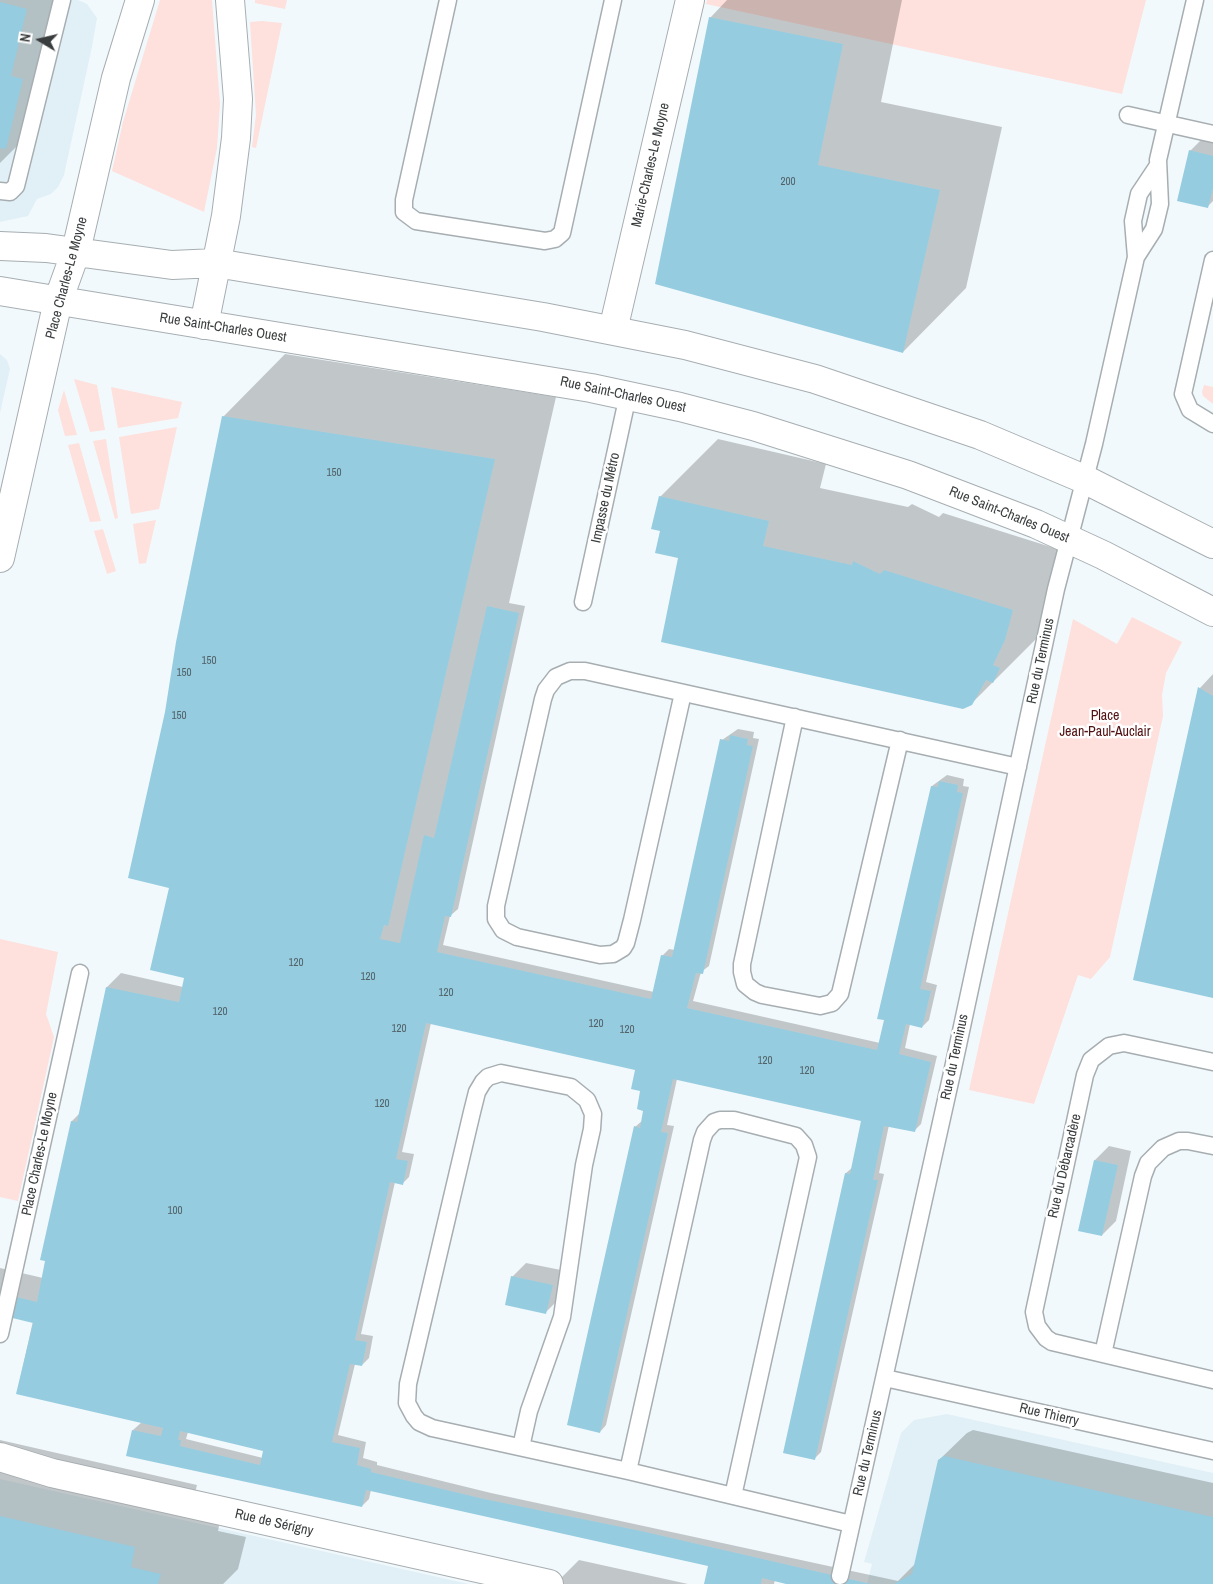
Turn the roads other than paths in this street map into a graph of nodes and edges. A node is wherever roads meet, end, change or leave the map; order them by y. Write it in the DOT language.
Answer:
graph roads {
  1 [pos="62,0"];
  2 [pos="140,0"];
  3 [pos="230,0"];
  4 [pos="448,0"];
  5 [pos="611,0"];
  6 [pos="690,0"];
  7 [pos="1195,0"];
  8 [pos="1128,115"];
  9 [pos="1167,124"];
  10 [pos="1213,134"];
  11 [pos="1157,166"];
  12 [pos="0,191"];
  13 [pos="0,246"];
  14 [pos="76,251"];
  15 [pos="1136,257"];
  16 [pos="1213,260"];
  17 [pos="216,263"];
  18 [pos="0,291"];
  19 [pos="58,301"];
  20 [pos="204,325"];
  21 [pos="613,330"];
  22 [pos="628,395"];
  23 [pos="1213,424"];
  24 [pos="1084,479"];
  25 [pos="1070,539"];
  26 [pos="1213,544"];
  27 [pos="0,558"];
  28 [pos="584,602"];
  29 [pos="1213,612"];
  30 [pos="683,693"];
  31 [pos="795,717"];
  32 [pos="900,740"];
  33 [pos="1018,767"];
  34 [pos="80,973"];
  35 [pos="1213,1062"];
  36 [pos="1213,1146"];
  37 [pos="0,1334"];
  38 [pos="1103,1354"];
  39 [pos="885,1378"];
  40 [pos="1213,1380"];
  41 [pos="521,1447"];
  42 [pos="1213,1452"];
  43 [pos="0,1457"];
  44 [pos="628,1471"];
  45 [pos="733,1496"];
  46 [pos="851,1524"];
  47 [pos="840,1576"];
  48 [pos="549,1584"];
  1 -- 12 [label="lane"];
  2 -- 14 [label="street, Place Charles-Le Moyne"];
  3 -- 17 [label="street"];
  4 -- 5 [label="lane"];
  6 -- 21 [label="street, Marie-Charles-Le Moyne"];
  7 -- 9 [label="lane"];
  8 -- 9 [label="lane"];
  9 -- 10 [label="lane"];
  9 -- 11 [label="lane"];
  11 -- 15 [label="lane"];
  11 -- 15 [label="lane"];
  13 -- 14 [label="street"];
  14 -- 17 [label="street"];
  14 -- 19 [label="street, Place Charles-Le Moyne"];
  15 -- 24 [label="lane, Rue du Terminus"];
  16 -- 23 [label="lane"];
  17 -- 20 [label="street"];
  17 -- 21 [label="street"];
  18 -- 19 [label="street, Rue Saint-Charles Ouest"];
  19 -- 20 [label="street, Rue Saint-Charles Ouest"];
  19 -- 27 [label="street, Place Charles-Le Moyne"];
  20 -- 22 [label="street, Rue Saint-Charles Ouest"];
  21 -- 24 [label="street"];
  22 -- 25 [label="street, Rue Saint-Charles Ouest"];
  22 -- 28 [label="lane, Impasse du Métro"];
  24 -- 25 [label="lane, Rue du Terminus"];
  24 -- 26 [label="street"];
  25 -- 29 [label="street, Rue Saint-Charles Ouest"];
  25 -- 33 [label="lane, Rue du Terminus"];
  30 -- 30 [label="lane"];
  30 -- 31 [label="lane"];
  31 -- 32 [label="lane"];
  31 -- 32 [label="lane"];
  32 -- 33 [label="lane"];
  33 -- 39 [label="lane, Rue du Terminus"];
  34 -- 37 [label="lane, Place Charles-Le Moyne"];
  35 -- 38 [label="lane, Rue du Débarcadère"];
  36 -- 38 [label="lane"];
  38 -- 40 [label="lane, Rue du Débarcadère"];
  39 -- 42 [label="lane, Rue Thierry"];
  39 -- 46 [label="lane, Rue du Terminus"];
  41 -- 41 [label="lane"];
  41 -- 44 [label="lane"];
  43 -- 48 [label="street, Rue de Sérigny"];
  44 -- 45 [label="lane"];
  44 -- 45 [label="lane"];
  45 -- 46 [label="lane"];
  46 -- 47 [label="lane, Rue du Terminus"];
}
